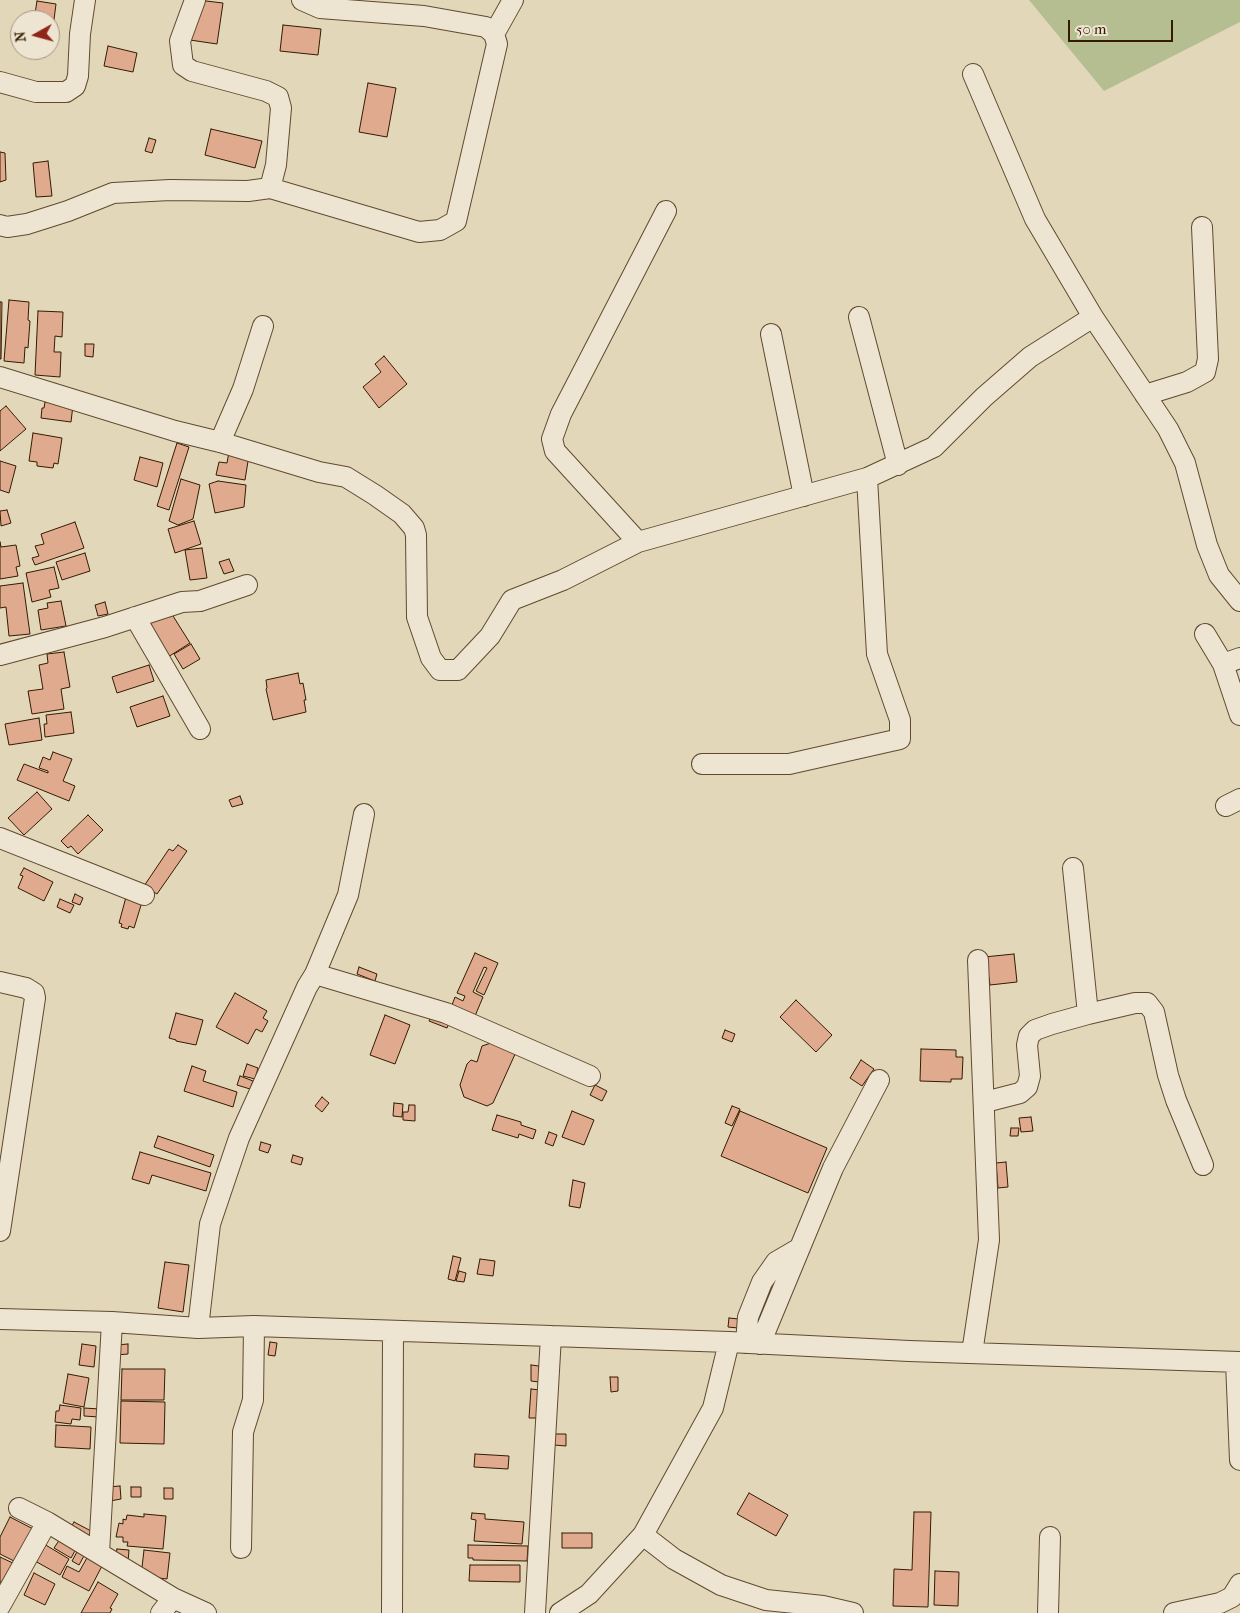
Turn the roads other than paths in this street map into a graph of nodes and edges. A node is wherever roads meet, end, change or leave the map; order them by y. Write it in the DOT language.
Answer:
graph roads {
  1 [pos="85,0"];
  2 [pos="195,0"];
  3 [pos="302,0"];
  4 [pos="513,0"];
  5 [pos="494,34"];
  6 [pos="973,74"];
  7 [pos="0,82"];
  8 [pos="270,188"];
  9 [pos="666,211"];
  10 [pos="0,225"];
  11 [pos="1202,227"];
  12 [pos="859,317"];
  13 [pos="1093,317"];
  14 [pos="263,326"];
  15 [pos="771,334"];
  16 [pos="0,377"];
  17 [pos="1145,395"];
  18 [pos="220,442"];
  19 [pos="898,464"];
  20 [pos="867,478"];
  21 [pos="804,496"];
  22 [pos="638,542"];
  23 [pos="247,585"];
  24 [pos="1240,601"];
  25 [pos="135,617"];
  26 [pos="1205,634"];
  27 [pos="0,655"];
  28 [pos="1231,661"];
  29 [pos="1240,715"];
  30 [pos="200,729"];
  31 [pos="702,764"];
  32 [pos="364,814"];
  33 [pos="0,838"];
  34 [pos="1073,868"];
  35 [pos="144,896"];
  36 [pos="978,960"];
  37 [pos="315,974"];
  38 [pos="0,982"];
  39 [pos="1088,1014"];
  40 [pos="590,1076"];
  41 [pos="878,1080"];
  42 [pos="985,1102"];
  43 [pos="1203,1165"];
  44 [pos="0,1231"];
  45 [pos="0,1319"];
  46 [pos="112,1322"];
  47 [pos="254,1326"];
  48 [pos="198,1328"];
  49 [pos="393,1331"];
  50 [pos="551,1336"];
  51 [pos="745,1343"];
  52 [pos="972,1353"];
  53 [pos="1238,1362"];
  54 [pos="1240,1460"];
  55 [pos="19,1508"];
  56 [pos="47,1522"];
  57 [pos="643,1535"];
  58 [pos="1050,1537"];
  59 [pos="241,1548"];
  60 [pos="99,1553"];
  61 [pos="1240,1584"];
  62 [pos="167,1605"];
  63 [pos="0,1606"];
  64 [pos="206,1613"];
  65 [pos="392,1613"];
  66 [pos="535,1613"];
  67 [pos="560,1613"];
  68 [pos="853,1613"];
  69 [pos="1048,1613"];
  70 [pos="1174,1613"];
  1 -- 7 [label="street"];
  2 -- 8 [label="street"];
  3 -- 5 [label="street"];
  4 -- 5 [label="street"];
  5 -- 8 [label="street"];
  6 -- 13 [label="street"];
  8 -- 10 [label="street"];
  9 -- 22 [label="street"];
  11 -- 17 [label="street"];
  12 -- 19 [label="street"];
  13 -- 17 [label="street"];
  13 -- 19 [label="street"];
  14 -- 18 [label="street"];
  15 -- 21 [label="street"];
  16 -- 18 [label="street"];
  17 -- 24 [label="street"];
  18 -- 22 [label="street"];
  19 -- 20 [label="street"];
  20 -- 21 [label="street"];
  20 -- 31 [label="street"];
  21 -- 22 [label="street"];
  23 -- 25 [label="street"];
  25 -- 27 [label="street"];
  25 -- 30 [label="street"];
  26 -- 28 [label="street"];
  28 -- 29 [label="street"];
  32 -- 37 [label="street"];
  33 -- 35 [label="street"];
  34 -- 39 [label="street"];
  36 -- 42 [label="street"];
  37 -- 40 [label="street"];
  37 -- 48 [label="street"];
  38 -- 44 [label="street"];
  39 -- 42 [label="street"];
  39 -- 43 [label="street"];
  41 -- 51 [label="street"];
  42 -- 52 [label="street"];
  45 -- 46 [label="street"];
  46 -- 48 [label="street"];
  46 -- 60 [label="street"];
  47 -- 48 [label="street"];
  47 -- 49 [label="street"];
  47 -- 59 [label="street"];
  49 -- 50 [label="street"];
  49 -- 65 [label="street"];
  50 -- 51 [label="street"];
  50 -- 66 [label="street"];
  51 -- 52 [label="street"];
  51 -- 57 [label="street"];
  52 -- 53 [label="street"];
  53 -- 54 [label="street"];
  55 -- 56 [label="street"];
  56 -- 60 [label="street"];
  56 -- 63 [label="street"];
  57 -- 67 [label="street"];
  57 -- 68 [label="street"];
  58 -- 69 [label="street"];
  60 -- 62 [label="street"];
  61 -- 70 [label="street"];
  62 -- 64 [label="street"];
}
